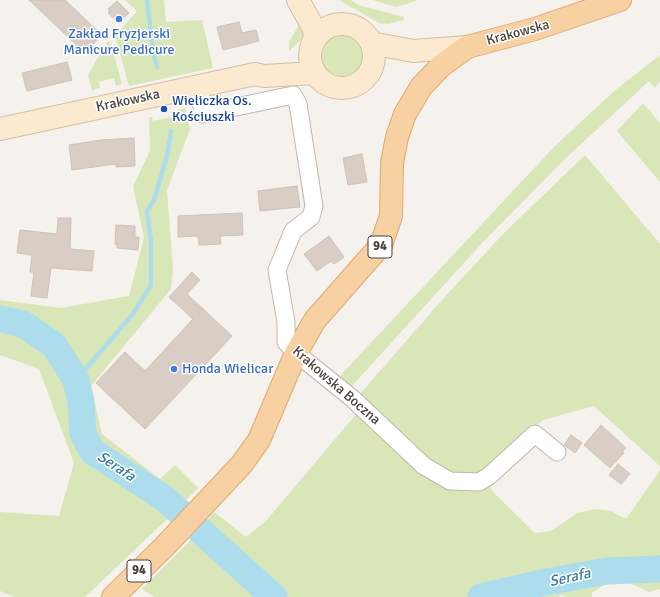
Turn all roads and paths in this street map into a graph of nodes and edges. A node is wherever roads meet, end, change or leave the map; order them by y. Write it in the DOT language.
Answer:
graph roads {
  1 [pos="298,0"];
  2 [pos="313,0"];
  3 [pos="620,0"];
  4 [pos="342,24"];
  5 [pos="372,43"];
  6 [pos="313,44"];
  7 [pos="467,47"];
  8 [pos="413,51"];
  9 [pos="372,66"];
  10 [pos="315,73"];
  11 [pos="255,74"];
  12 [pos="199,86"];
  13 [pos="0,129"];
  14 [pos="296,353"];
  15 [pos="557,452"];
  16 [pos="113,597"];
  1 -- 6 [label="main road"];
  2 -- 4 [label="main road"];
  3 -- 7 [label="main road, Krakowska / 94"];
  4 -- 5 [label="main road"];
  4 -- 6 [label="main road"];
  5 -- 8 [label="main road, Krakowska"];
  5 -- 9 [label="main road"];
  6 -- 10 [label="main road"];
  6 -- 11 [label="main road, Krakowska"];
  7 -- 8 [label="main road, Krakowska"];
  7 -- 14 [label="main road, 94"];
  8 -- 9 [label="main road, Krakowska"];
  9 -- 10 [label="main road"];
  10 -- 11 [label="main road, Krakowska"];
  11 -- 12 [label="main road, Krakowska"];
  12 -- 13 [label="main road, Krakowska"];
  12 -- 14 [label="street, Krakowska Boczna"];
  14 -- 15 [label="street, Krakowska Boczna"];
  14 -- 16 [label="main road, 94"];
}
